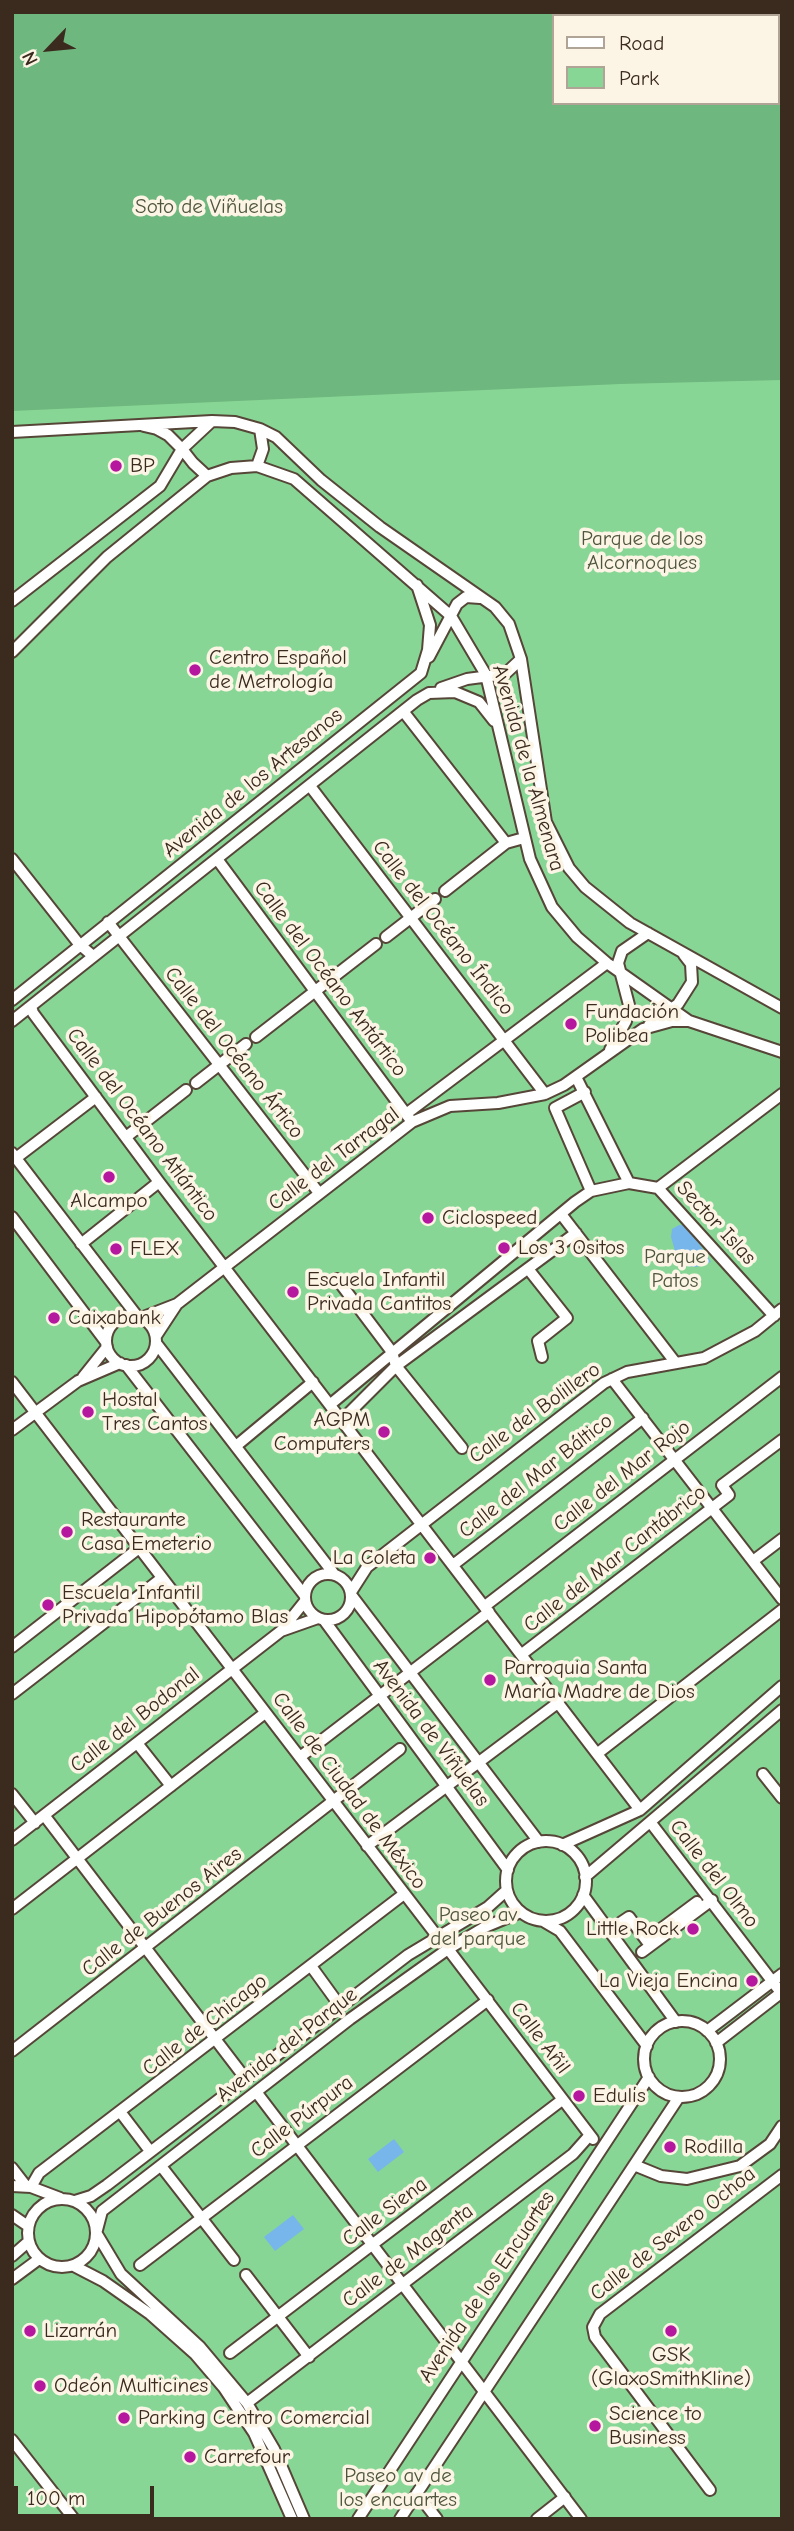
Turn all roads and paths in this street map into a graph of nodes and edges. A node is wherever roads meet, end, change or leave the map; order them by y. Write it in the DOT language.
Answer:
graph roads {
  1 [pos="212,421"];
  2 [pos="144,426"];
  3 [pos="260,429"];
  4 [pos="12,432"];
  5 [pos="182,449"];
  6 [pos="257,466"];
  7 [pos="207,476"];
  8 [pos="417,585"];
  9 [pos="483,598"];
  10 [pos="12,601"];
  11 [pos="451,616"];
  12 [pos="12,652"];
  13 [pos="521,659"];
  14 [pos="421,673"];
  15 [pos="486,675"];
  16 [pos="429,693"];
  17 [pos="403,711"];
  18 [pos="499,729"];
  19 [pos="310,786"];
  20 [pos="524,838"];
  21 [pos="506,843"];
  22 [pos="12,859"];
  23 [pos="216,859"];
  24 [pos="445,891"];
  25 [pos="436,899"];
  26 [pos="411,918"];
  27 [pos="108,922"];
  28 [pos="648,933"];
  29 [pos="119,936"];
  30 [pos="386,937"];
  31 [pos="79,944"];
  32 [pos="376,944"];
  33 [pos="683,954"];
  34 [pos="93,956"];
  35 [pos="607,963"];
  36 [pos="622,974"];
  37 [pos="313,993"];
  38 [pos="12,1000"];
  39 [pos="31,1006"];
  40 [pos="672,1008"];
  41 [pos="782,1008"];
  42 [pos="12,1021"];
  43 [pos="689,1021"];
  44 [pos="643,1029"];
  45 [pos="256,1037"];
  46 [pos="505,1040"];
  47 [pos="246,1044"];
  48 [pos="782,1052"];
  49 [pos="608,1053"];
  50 [pos="220,1064"];
  51 [pos="576,1077"];
  52 [pos="196,1083"];
  53 [pos="186,1090"];
  54 [pos="585,1091"];
  55 [pos="545,1094"];
  56 [pos="782,1094"];
  57 [pos="96,1097"];
  58 [pos="409,1118"];
  59 [pos="126,1137"];
  60 [pos="14,1156"];
  61 [pos="159,1182"];
  62 [pos="629,1183"];
  63 [pos="658,1188"];
  64 [pos="592,1191"];
  65 [pos="319,1194"];
  66 [pos="561,1214"];
  67 [pos="12,1217"];
  68 [pos="576,1233"];
  69 [pos="81,1244"];
  70 [pos="226,1266"];
  71 [pos="529,1270"];
  72 [pos="337,1279"];
  73 [pos="177,1304"];
  74 [pos="778,1312"];
  75 [pos="139,1317"];
  76 [pos="156,1339"];
  77 [pos="107,1345"];
  78 [pos="392,1352"];
  79 [pos="542,1357"];
  80 [pos="675,1362"];
  81 [pos="123,1364"];
  82 [pos="396,1366"];
  83 [pos="782,1377"];
  84 [pos="612,1379"];
  85 [pos="78,1381"];
  86 [pos="12,1382"];
  87 [pos="313,1382"];
  88 [pos="332,1403"];
  89 [pos="36,1412"];
  90 [pos="643,1418"];
  91 [pos="342,1420"];
  92 [pos="12,1430"];
  93 [pos="782,1440"];
  94 [pos="236,1446"];
  95 [pos="462,1448"];
  96 [pos="675,1460"];
  97 [pos="712,1508"];
  98 [pos="421,1524"];
  99 [pos="782,1539"];
  100 [pos="139,1548"];
  101 [pos="753,1561"];
  102 [pos="453,1565"];
  103 [pos="367,1567"];
  104 [pos="336,1575"];
  105 [pos="162,1578"];
  106 [pos="351,1594"];
  107 [pos="305,1598"];
  108 [pos="782,1599"];
  109 [pos="487,1609"];
  110 [pos="782,1611"];
  111 [pos="321,1619"];
  112 [pos="281,1631"];
  113 [pos="12,1647"];
  114 [pos="522,1654"];
  115 [pos="232,1669"];
  116 [pos="410,1672"];
  117 [pos="782,1686"];
  118 [pos="12,1694"];
  119 [pos="379,1696"];
  120 [pos="559,1702"];
  121 [pos="782,1710"];
  122 [pos="265,1713"];
  123 [pos="136,1743"];
  124 [pos="400,1749"];
  125 [pos="598,1753"];
  126 [pos="300,1757"];
  127 [pos="479,1764"];
  128 [pos="763,1774"];
  129 [pos="171,1786"];
  130 [pos="447,1787"];
  131 [pos="12,1794"];
  132 [pos="782,1798"];
  133 [pos="333,1799"];
  134 [pos="640,1810"];
  135 [pos="44,1815"];
  136 [pos="34,1823"];
  137 [pos="651,1824"];
  138 [pos="12,1840"];
  139 [pos="539,1842"];
  140 [pos="562,1845"];
  141 [pos="368,1846"];
  142 [pos="78,1859"];
  143 [pos="508,1870"];
  144 [pos="585,1877"];
  145 [pos="507,1890"];
  146 [pos="404,1894"];
  147 [pos="583,1895"];
  148 [pos="712,1900"];
  149 [pos="697,1902"];
  150 [pos="12,1909"];
  151 [pos="521,1912"];
  152 [pos="543,1921"];
  153 [pos="620,1923"];
  154 [pos="437,1936"];
  155 [pos="646,1946"];
  156 [pos="448,1948"];
  157 [pos="146,1950"];
  158 [pos="311,1966"];
  159 [pos="777,1978"];
  160 [pos="781,1993"];
  161 [pos="488,2000"];
  162 [pos="340,2006"];
  163 [pos="676,2022"];
  164 [pos="707,2031"];
  165 [pos="216,2040"];
  166 [pos="716,2043"];
  167 [pos="647,2046"];
  168 [pos="12,2051"];
  169 [pos="649,2077"];
  170 [pos="246,2078"];
  171 [pos="257,2093"];
  172 [pos="679,2097"];
  173 [pos="562,2100"];
  174 [pos="121,2113"];
  175 [pos="782,2126"];
  176 [pos="589,2136"];
  177 [pos="604,2145"];
  178 [pos="297,2146"];
  179 [pos="150,2151"];
  180 [pos="573,2154"];
  181 [pos="161,2165"];
  182 [pos="634,2165"];
  183 [pos="12,2168"];
  184 [pos="589,2169"];
  185 [pos="782,2175"];
  186 [pos="12,2186"];
  187 [pos="29,2186"];
  188 [pos="60,2198"];
  189 [pos="75,2201"];
  190 [pos="12,2215"];
  191 [pos="202,2218"];
  192 [pos="28,2226"];
  193 [pos="97,2232"];
  194 [pos="29,2242"];
  195 [pos="372,2245"];
  196 [pos="12,2256"];
  197 [pos="39,2259"];
  198 [pos="234,2260"];
  199 [pos="140,2265"];
  200 [pos="74,2266"];
  201 [pos="57,2267"];
  202 [pos="246,2275"];
  203 [pos="12,2279"];
  204 [pos="55,2280"];
  205 [pos="403,2285"];
  206 [pos="278,2317"];
  207 [pos="230,2353"];
  208 [pos="309,2357"];
  209 [pos="461,2361"];
  210 [pos="484,2391"];
  211 [pos="247,2403"];
  212 [pos="12,2440"];
  213 [pos="710,2490"];
  214 [pos="417,2493"];
  215 [pos="565,2497"];
  216 [pos="431,2517"];
  217 [pos="74,2519"];
  218 [pos="292,2519"];
  219 [pos="304,2519"];
  220 [pos="358,2519"];
  221 [pos="400,2519"];
  222 [pos="537,2519"];
  223 [pos="581,2519"];
  1 -- 2 [label="street"];
  1 -- 3 [label="street"];
  1 -- 5 [label="street"];
  2 -- 4 [label="street"];
  2 -- 5 [label="street"];
  3 -- 6 [label="street"];
  3 -- 9 [label="street, Avenida de la Almenara"];
  5 -- 7 [label="street"];
  5 -- 10 [label="street"];
  6 -- 7 [label="street"];
  6 -- 8 [label="street, Avenida de la Almenara"];
  7 -- 12 [label="street"];
  8 -- 11 [label="street, Avenida de la Almenara"];
  8 -- 14 [label="street"];
  9 -- 11 [label="street"];
  9 -- 13 [label="street, Avenida de la Almenara"];
  11 -- 14 [label="street, Avenida de los Artesanos"];
  11 -- 15 [label="street, Avenida de la Almenara"];
  13 -- 15 [label="street, Avenida de los Artesanos"];
  13 -- 28 [label="street, Avenida de la Almenara"];
  14 -- 27 [label="street, Avenida de los Artesanos"];
  15 -- 16 [label="street, Avenida de los Artesanos"];
  15 -- 18 [label="street, Avenida de la Almenara"];
  16 -- 17 [label="street, Avenida de los Artesanos"];
  16 -- 18 [label="street"];
  17 -- 19 [label="street, Avenida de los Artesanos"];
  17 -- 21 [label="street"];
  18 -- 20 [label="street, Avenida de la Almenara"];
  19 -- 23 [label="street, Avenida de los Artesanos"];
  19 -- 26 [label="street, Calle del Océano Índico"];
  20 -- 21 [label="street"];
  20 -- 35 [label="street, Avenida de la Almenara"];
  21 -- 24 [label="street"];
  22 -- 31 [label="street"];
  23 -- 29 [label="street, Avenida de los Artesanos"];
  23 -- 37 [label="street, Calle del Océano Antártico"];
  25 -- 26 [label="street"];
  26 -- 30 [label="street"];
  26 -- 46 [label="street, Calle del Océano Índico"];
  27 -- 29 [label="street"];
  27 -- 31 [label="street, Avenida de los Artesanos"];
  28 -- 33 [label="street, Avenida de la Almenara"];
  28 -- 36 [label="street"];
  29 -- 34 [label="street, Avenida de los Artesanos"];
  29 -- 50 [label="street, Calle del Océano Ártico"];
  31 -- 34 [label="street"];
  31 -- 38 [label="street, Avenida de los Artesanos"];
  32 -- 37 [label="street"];
  33 -- 40 [label="street"];
  33 -- 41 [label="street, Avenida de la Almenara"];
  34 -- 39 [label="street, Avenida de los Artesanos"];
  35 -- 36 [label="street, Avenida de la Almenara"];
  35 -- 46 [label="street"];
  36 -- 40 [label="street, Avenida de la Almenara"];
  36 -- 49 [label="street, Calle del Tarragal"];
  37 -- 45 [label="street"];
  37 -- 58 [label="street, Calle del Océano Antártico"];
  39 -- 42 [label="street, Avenida de los Artesanos"];
  39 -- 57 [label="street, Calle del Océano Atlántico"];
  40 -- 43 [label="street, Avenida de la Almenara"];
  40 -- 44 [label="street, Calle del Tarragal"];
  43 -- 44 [label="street, Calle del Tarragal"];
  43 -- 48 [label="street, Avenida de la Almenara"];
  44 -- 49 [label="street, Calle del Tarragal"];
  46 -- 55 [label="street, Calle del Océano Índico"];
  46 -- 58 [label="street"];
  47 -- 50 [label="street"];
  49 -- 51 [label="street, Calle del Tarragal"];
  50 -- 52 [label="street"];
  50 -- 65 [label="street, Calle del Océano Ártico"];
  51 -- 54 [label="street"];
  51 -- 55 [label="street, Calle del Tarragal"];
  53 -- 59 [label="street"];
  54 -- 62 [label="street"];
  54 -- 64 [label="street"];
  55 -- 58 [label="street, Calle del Tarragal"];
  56 -- 63 [label="street, Sector Islas"];
  57 -- 59 [label="street, Calle del Océano Atlántico"];
  57 -- 60 [label="street"];
  58 -- 65 [label="street, Calle del Tarragal"];
  59 -- 61 [label="street, Calle del Océano Atlántico"];
  60 -- 69 [label="street"];
  61 -- 69 [label="street"];
  61 -- 70 [label="street, Calle del Océano Atlántico"];
  62 -- 63 [label="street, Sector Islas"];
  62 -- 64 [label="street, Sector Islas"];
  63 -- 74 [label="street, Sector Islas"];
  64 -- 66 [label="street, Sector Islas"];
  65 -- 70 [label="street, Calle del Tarragal"];
  66 -- 68 [label="street"];
  66 -- 78 [label="street, Sector Islas"];
  67 -- 77 [label="street"];
  68 -- 71 [label="street"];
  68 -- 80 [label="street"];
  69 -- 75 [label="street"];
  70 -- 73 [label="street, Calle del Tarragal"];
  70 -- 87 [label="street"];
  71 -- 79 [label="street"];
  71 -- 82 [label="street"];
  72 -- 78 [label="street"];
  73 -- 75 [label="street, Calle del Tarragal"];
  73 -- 76 [label="street, Calle del Tarragal"];
  74 -- 80 [label="street, Calle del Bolillero"];
  75 -- 76 [label="street"];
  75 -- 77 [label="street"];
  76 -- 81 [label="street"];
  76 -- 94 [label="street"];
  77 -- 81 [label="street"];
  77 -- 85 [label="street"];
  78 -- 82 [label="street"];
  78 -- 88 [label="street, Sector Islas"];
  80 -- 84 [label="street, Calle del Bolillero"];
  81 -- 85 [label="street"];
  81 -- 107 [label="street"];
  82 -- 91 [label="street"];
  82 -- 95 [label="street"];
  83 -- 96 [label="street, Calle del Mar Rojo"];
  84 -- 90 [label="street"];
  84 -- 98 [label="street, Calle del Bolillero"];
  85 -- 89 [label="street"];
  86 -- 89 [label="street, Calle de Ciudad de México"];
  87 -- 88 [label="street"];
  87 -- 94 [label="street"];
  88 -- 91 [label="street"];
  89 -- 92 [label="street"];
  89 -- 100 [label="street, Calle de Ciudad de México"];
  90 -- 96 [label="street"];
  90 -- 102 [label="street, Calle del Mar Báltico"];
  91 -- 98 [label="street"];
  93 -- 97 [label="street, Calle del Mar Cantábrico"];
  94 -- 104 [label="street"];
  96 -- 97 [label="street"];
  96 -- 109 [label="street, Calle del Mar Rojo"];
  97 -- 101 [label="street"];
  97 -- 114 [label="street, Calle del Mar Cantábrico"];
  98 -- 102 [label="street"];
  98 -- 103 [label="street, Calle del Bolillero"];
  99 -- 101 [label="street"];
  100 -- 105 [label="street, Calle de Ciudad de México"];
  100 -- 113 [label="street"];
  101 -- 108 [label="street"];
  102 -- 109 [label="street"];
  103 -- 104 [label="street"];
  103 -- 106 [label="street"];
  104 -- 106 [label="street"];
  104 -- 107 [label="street"];
  105 -- 115 [label="street, Calle de Ciudad de México"];
  105 -- 118 [label="street"];
  106 -- 111 [label="street"];
  106 -- 116 [label="street, Avenida de Viñuelas"];
  107 -- 111 [label="street"];
  107 -- 112 [label="street, Calle del Bodonal"];
  109 -- 114 [label="street"];
  109 -- 116 [label="street, Calle del Mar Rojo"];
  110 -- 125 [label="street"];
  111 -- 112 [label="street, Calle del Bodonal"];
  111 -- 119 [label="street, Avenida de Viñuelas"];
  112 -- 115 [label="street, Calle del Bodonal"];
  114 -- 120 [label="street"];
  115 -- 122 [label="street, Calle de Ciudad de México"];
  115 -- 123 [label="street, Calle del Bodonal"];
  116 -- 119 [label="street, Calle del Mar Rojo"];
  116 -- 127 [label="street, Avenida de Viñuelas"];
  117 -- 134 [label="street"];
  119 -- 126 [label="street, Calle del Mar Rojo"];
  119 -- 130 [label="street, Avenida de Viñuelas"];
  120 -- 125 [label="street"];
  120 -- 127 [label="street"];
  121 -- 137 [label="street"];
  122 -- 126 [label="street, Calle de Ciudad de México"];
  122 -- 129 [label="street"];
  123 -- 129 [label="street"];
  123 -- 135 [label="street, Calle del Bodonal"];
  124 -- 133 [label="street, Calle de Buenos Aires"];
  125 -- 134 [label="street"];
  126 -- 133 [label="street, Calle de Ciudad de México"];
  127 -- 130 [label="street"];
  127 -- 139 [label="street, Avenida de Viñuelas"];
  128 -- 132 [label="street"];
  129 -- 142 [label="street"];
  130 -- 141 [label="street"];
  130 -- 143 [label="street, Avenida de Viñuelas"];
  131 -- 136 [label="street"];
  133 -- 141 [label="street, Calle de Ciudad de México"];
  133 -- 157 [label="street, Calle de Buenos Aires"];
  134 -- 140 [label="street"];
  135 -- 136 [label="street, Calle del Bodonal"];
  135 -- 142 [label="street"];
  136 -- 138 [label="street, Calle del Bodonal"];
  137 -- 144 [label="street"];
  137 -- 148 [label="street, Calle del Olmo"];
  139 -- 140 [label="street"];
  139 -- 143 [label="street"];
  140 -- 144 [label="street"];
  141 -- 146 [label="street, Calle de Ciudad de México"];
  142 -- 150 [label="street"];
  142 -- 157 [label="street"];
  143 -- 145 [label="street"];
  144 -- 147 [label="street"];
  145 -- 151 [label="street"];
  145 -- 154 [label="street, Avenida del Parque"];
  146 -- 154 [label="street, Calle de Ciudad de México"];
  146 -- 158 [label="street, Calle de Chicago"];
  147 -- 152 [label="street"];
  147 -- 163 [label="street"];
  148 -- 155 [label="street"];
  148 -- 159 [label="street, Calle del Olmo"];
  149 -- 155 [label="street"];
  151 -- 152 [label="street"];
  151 -- 156 [label="street, Avenida del Parque"];
  152 -- 167 [label="street"];
  153 -- 155 [label="street"];
  154 -- 162 [label="street, Avenida del Parque"];
  156 -- 161 [label="street, Calle Añil"];
  156 -- 171 [label="street, Avenida del Parque"];
  157 -- 165 [label="street"];
  157 -- 168 [label="street, Calle de Buenos Aires"];
  158 -- 162 [label="street"];
  158 -- 165 [label="street, Calle de Chicago"];
  159 -- 160 [label="street, Calle del Olmo"];
  159 -- 164 [label="street"];
  160 -- 166 [label="street"];
  161 -- 173 [label="street, Calle Añil"];
  161 -- 178 [label="street, Calle Púrpura"];
  162 -- 170 [label="street, Avenida del Parque"];
  163 -- 164 [label="street"];
  163 -- 167 [label="street"];
  164 -- 166 [label="street"];
  165 -- 170 [label="street"];
  165 -- 174 [label="street, Calle de Chicago"];
  166 -- 172 [label="street"];
  167 -- 169 [label="street"];
  169 -- 172 [label="street"];
  169 -- 177 [label="street, Avenida de los Encuartes"];
  170 -- 179 [label="street, Avenida del Parque"];
  171 -- 178 [label="street"];
  171 -- 181 [label="street, Avenida del Parque"];
  172 -- 182 [label="street"];
  173 -- 176 [label="street, Calle Añil"];
  173 -- 195 [label="street, Calle Siena"];
  174 -- 179 [label="street"];
  174 -- 187 [label="street, Calle de Chicago"];
  175 -- 182 [label="street"];
  176 -- 177 [label="street, Calle Añil"];
  176 -- 180 [label="street, Calle de Magenta"];
  177 -- 184 [label="street, Avenida de los Encuartes"];
  178 -- 191 [label="street, Calle Púrpura"];
  178 -- 195 [label="street"];
  179 -- 189 [label="street, Avenida del Parque"];
  180 -- 184 [label="street"];
  180 -- 205 [label="street, Calle de Magenta"];
  181 -- 191 [label="street"];
  181 -- 193 [label="street, Avenida del Parque"];
  182 -- 210 [label="street"];
  183 -- 187 [label="street"];
  184 -- 209 [label="street, Avenida de los Encuartes"];
  185 -- 213 [label="street, Calle de Severo Ochoa"];
  186 -- 187 [label="street"];
  187 -- 188 [label="street"];
  188 -- 189 [label="street"];
  188 -- 192 [label="street"];
  189 -- 193 [label="street"];
  190 -- 192 [label="street"];
  191 -- 198 [label="street"];
  191 -- 199 [label="street, Calle Púrpura"];
  192 -- 194 [label="street"];
  193 -- 200 [label="street"];
  193 -- 211 [label="street"];
  194 -- 196 [label="street"];
  194 -- 197 [label="street"];
  195 -- 205 [label="street"];
  195 -- 206 [label="street, Calle Siena"];
  197 -- 201 [label="street"];
  197 -- 203 [label="street"];
  200 -- 201 [label="street"];
  200 -- 218 [label="street"];
  201 -- 204 [label="street"];
  202 -- 206 [label="street"];
  205 -- 208 [label="street, Calle de Magenta"];
  205 -- 209 [label="street"];
  206 -- 207 [label="street, Calle Siena"];
  206 -- 208 [label="street"];
  208 -- 211 [label="street, Calle de Magenta"];
  209 -- 210 [label="street"];
  209 -- 220 [label="street, Avenida de los Encuartes"];
  210 -- 214 [label="street"];
  210 -- 215 [label="street"];
  211 -- 219 [label="street"];
  212 -- 217 [label="street"];
  214 -- 216 [label="street"];
  214 -- 221 [label="street"];
  215 -- 222 [label="street"];
  215 -- 223 [label="street"];
}
